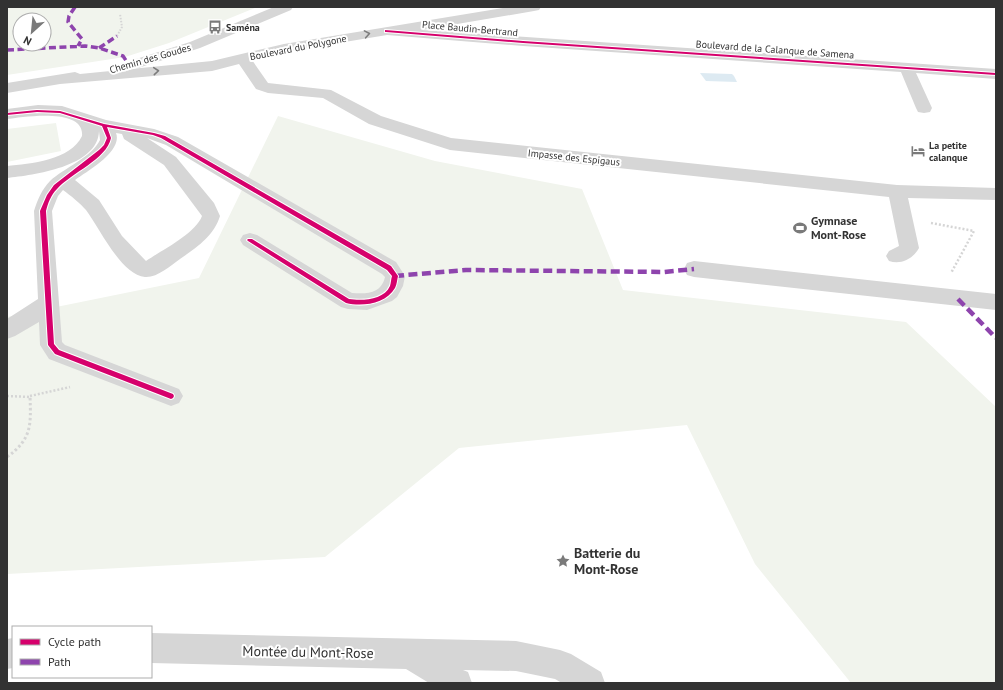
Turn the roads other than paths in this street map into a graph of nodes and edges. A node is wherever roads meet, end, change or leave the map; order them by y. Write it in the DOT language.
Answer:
graph roads {
  1 [pos="286,7"];
  2 [pos="533,7"];
  3 [pos="386,31"];
  4 [pos="195,44"];
  5 [pos="552,44"];
  6 [pos="243,58"];
  7 [pos="195,67"];
  8 [pos="906,67"];
  9 [pos="996,74"];
  10 [pos="62,80"];
  11 [pos="7,88"];
  12 [pos="924,108"];
  13 [pos="7,114"];
  14 [pos="77,116"];
  15 [pos="104,125"];
  16 [pos="7,172"];
  17 [pos="64,180"];
  18 [pos="897,191"];
  19 [pos="996,194"];
  20 [pos="250,240"];
  21 [pos="896,256"];
  22 [pos="694,269"];
  23 [pos="50,302"];
  24 [pos="996,302"];
  25 [pos="7,330"];
  26 [pos="171,396"];
  27 [pos="152,648"];
  28 [pos="410,654"];
  29 [pos="457,683"];
  30 [pos="590,683"];
  1 -- 4 [label="street, Chemin des Goudes"];
  2 -- 3 [label="street, Boulevard du Polygone"];
  2 -- 5 [label="street, Place Baudin-Bertrand"];
  3 -- 5 [label="street, Place Baudin-Bertrand"];
  6 -- 3 [label="street, Boulevard du Polygone, one-way"];
  4 -- 7 [label="street"];
  4 -- 10 [label="street, Chemin des Goudes"];
  5 -- 8 [label="street, Boulevard de la Calanque de Samena"];
  6 -- 7 [label="street, Boulevard du Polygone"];
  6 -- 18 [label="street, Impasse des Espigaus"];
  10 -- 7 [label="street, Boulevard du Polygone, one-way"];
  8 -- 9 [label="street, Boulevard de la Calanque de Samena"];
  8 -- 12 [label="street"];
  10 -- 11 [label="street, Chemin des Goudes"];
  13 -- 14 [label="street"];
  14 -- 15 [label="street"];
  14 -- 16 [label="street"];
  15 -- 17 [label="street"];
  15 -- 17 [label="street"];
  15 -- 20 [label="street"];
  17 -- 23 [label="street"];
  18 -- 19 [label="street, Impasse des Espigaus"];
  18 -- 21 [label="street"];
  22 -- 24 [label="street"];
  23 -- 25 [label="street"];
  23 -- 26 [label="street"];
  27 -- 28 [label="street, Montée du Mont-Rose"];
  28 -- 29 [label="street"];
  28 -- 30 [label="street, Montée du Mont-Rose"];
}
